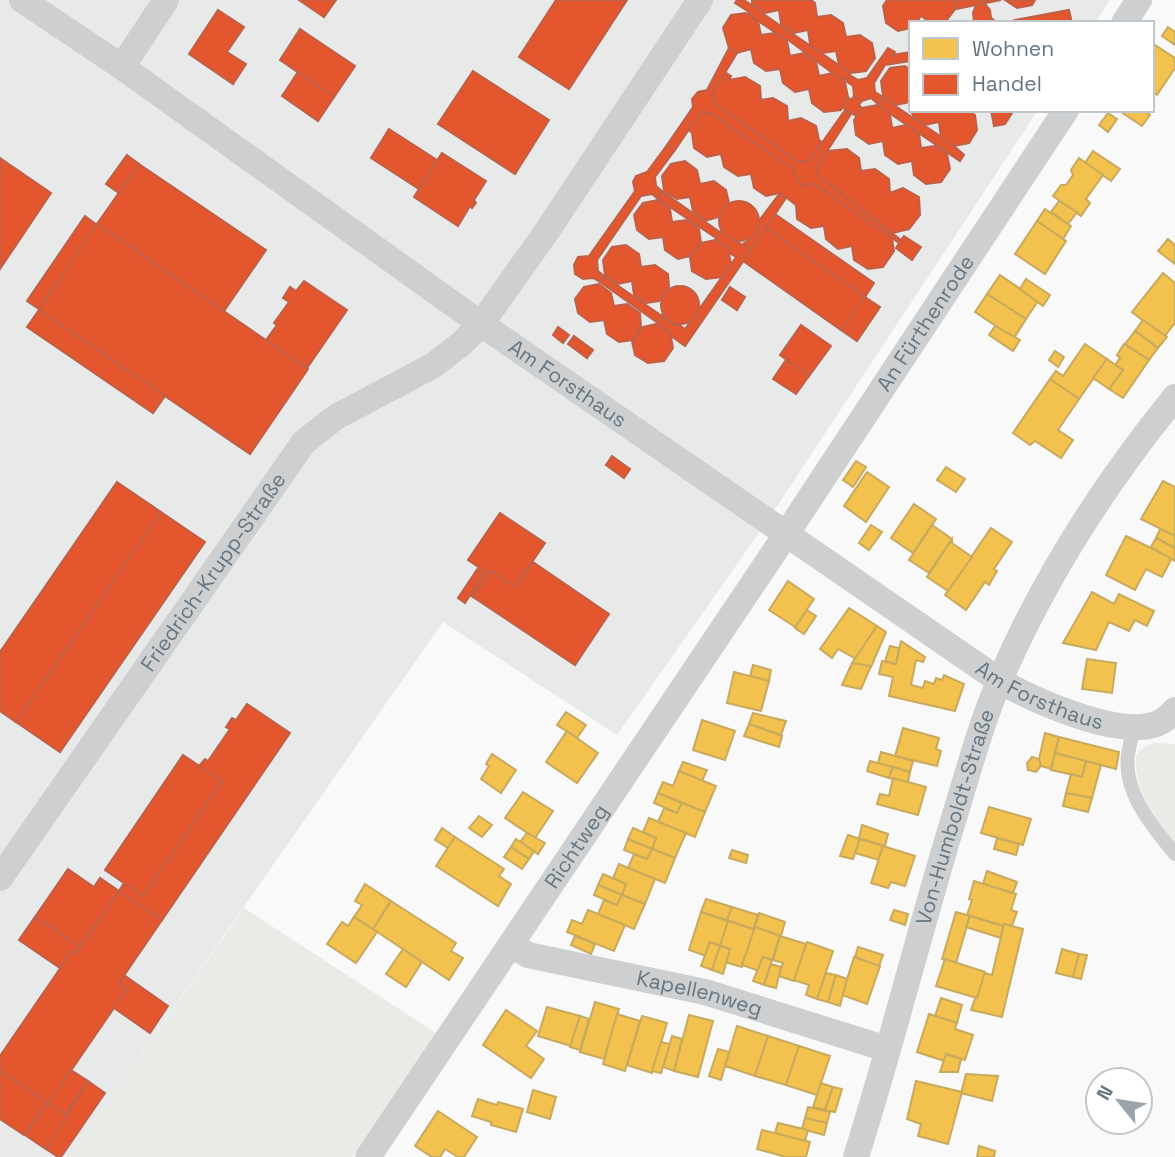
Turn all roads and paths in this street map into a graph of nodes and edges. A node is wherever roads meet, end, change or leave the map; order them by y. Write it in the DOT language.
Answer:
graph roads {
  1 [pos="22,0"];
  2 [pos="166,0"];
  3 [pos="700,0"];
  4 [pos="1139,0"];
  5 [pos="1125,21"];
  6 [pos="122,67"];
  7 [pos="1065,112"];
  8 [pos="481,324"];
  9 [pos="1175,397"];
  10 [pos="785,536"];
  11 [pos="999,681"];
  12 [pos="1175,710"];
  13 [pos="1135,727"];
  14 [pos="1175,854"];
  15 [pos="0,878"];
  16 [pos="511,944"];
  17 [pos="887,1049"];
  18 [pos="368,1157"];
  19 [pos="856,1157"];
  1 -- 6 [label="street, Am Forsthaus"];
  2 -- 6 [label="street"];
  3 -- 8 [label="street"];
  4 -- 5 [label="street"];
  6 -- 8 [label="street, Am Forsthaus"];
  7 -- 10 [label="street, An Fürthenrode"];
  8 -- 10 [label="street, Am Forsthaus"];
  8 -- 15 [label="street, Friedrich-Krupp-Straße"];
  9 -- 11 [label="street, Von-Humboldt-Straße"];
  10 -- 11 [label="street, Am Forsthaus"];
  10 -- 16 [label="street, Richtweg"];
  11 -- 13 [label="street, Am Forsthaus"];
  11 -- 17 [label="street, Von-Humboldt-Straße"];
  12 -- 13 [label="street, Am Forsthaus"];
  13 -- 14 [label="lane, Am Forsthaus"];
  16 -- 17 [label="street, Kapellenweg"];
  16 -- 18 [label="street, Richtweg"];
  17 -- 19 [label="street, Von-Humboldt-Straße"];
}
